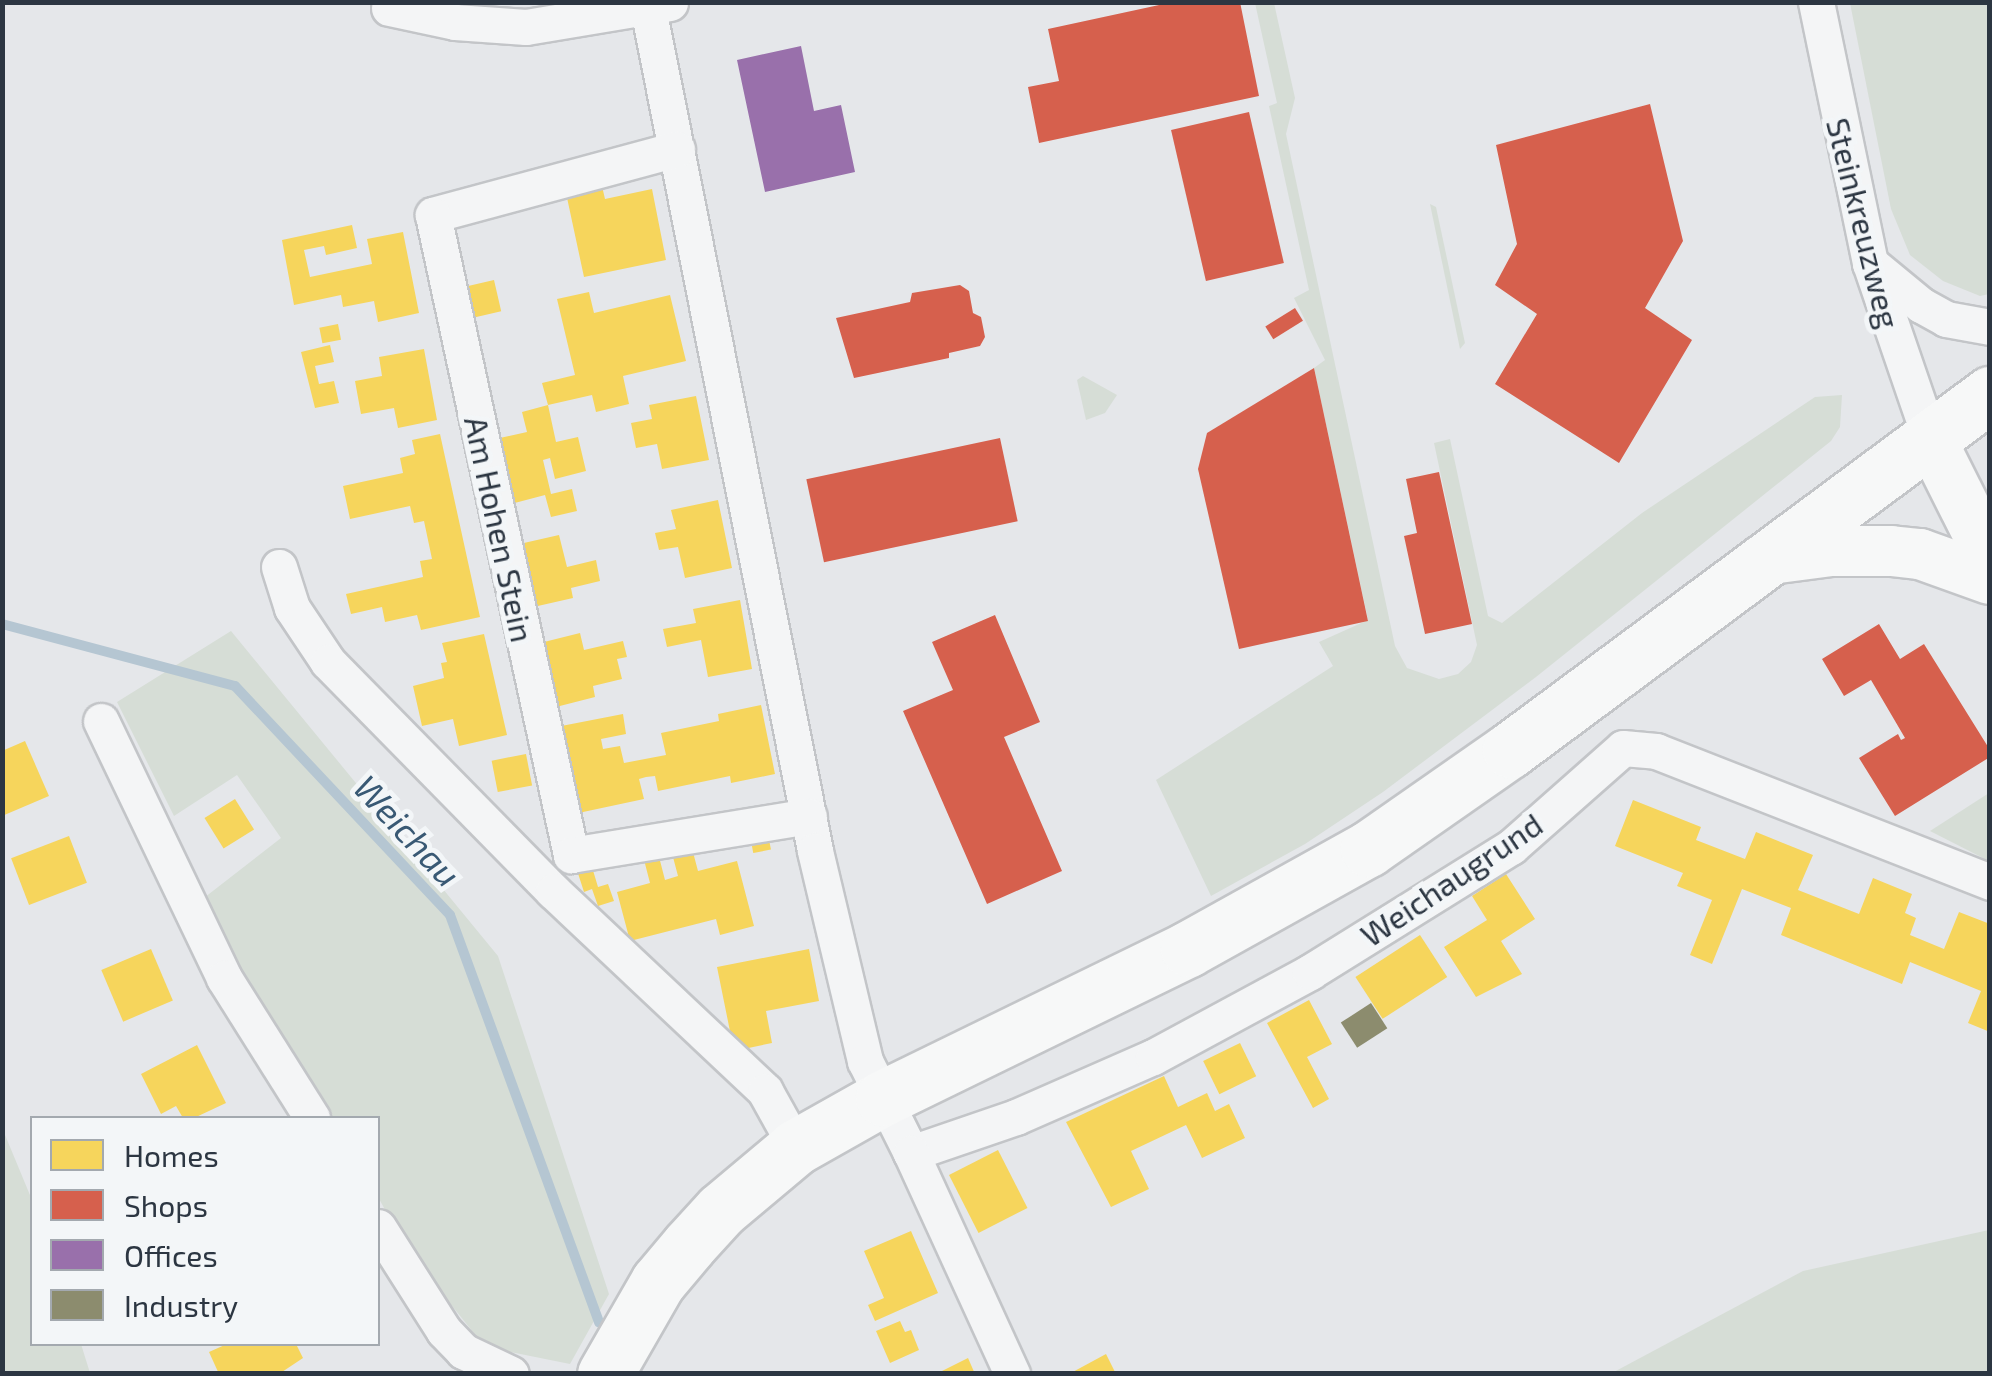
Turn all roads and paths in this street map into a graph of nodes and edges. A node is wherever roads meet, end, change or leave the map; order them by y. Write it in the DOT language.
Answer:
graph roads {
  1 [pos="1816,2"];
  2 [pos="660,5"];
  3 [pos="388,8"];
  4 [pos="677,149"];
  5 [pos="1870,263"];
  6 [pos="1990,327"];
  7 [pos="1990,394"];
  8 [pos="1930,438"];
  9 [pos="1990,558"];
  10 [pos="1762,560"];
  11 [pos="278,567"];
  12 [pos="1990,579"];
  13 [pos="101,721"];
  14 [pos="809,816"];
  15 [pos="1990,882"];
  16 [pos="883,1098"];
  17 [pos="311,1116"];
  18 [pos="796,1147"];
  19 [pos="912,1152"];
  20 [pos="380,1230"];
  21 [pos="511,1374"];
  22 [pos="605,1374"];
  23 [pos="1012,1374"];
  1 -- 5 [label="street, Steinkreuzweg"];
  2 -- 3 [label="street"];
  2 -- 4 [label="street"];
  4 -- 14 [label="street"];
  4 -- 14 [label="street, Am Hohen Stein"];
  5 -- 6 [label="street"];
  5 -- 8 [label="street, Steinkreuzweg"];
  7 -- 8 [label="main road"];
  8 -- 9 [label="street"];
  8 -- 10 [label="main road"];
  10 -- 12 [label="street"];
  10 -- 16 [label="main road"];
  11 -- 18 [label="street"];
  13 -- 17 [label="street"];
  14 -- 16 [label="street"];
  15 -- 19 [label="street, Weichaugrund"];
  16 -- 18 [label="main road"];
  16 -- 19 [label="street"];
  18 -- 22 [label="main road"];
  19 -- 23 [label="street"];
  20 -- 21 [label="street"];
}
